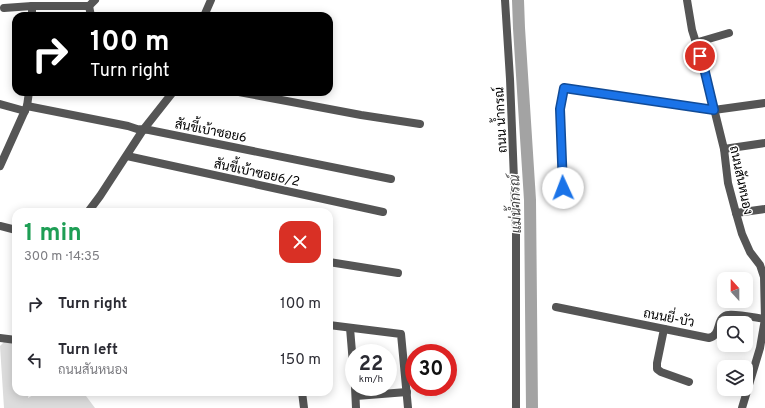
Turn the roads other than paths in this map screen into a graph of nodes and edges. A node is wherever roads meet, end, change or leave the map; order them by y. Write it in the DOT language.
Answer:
graph roads {
  1 [pos="211,0"];
  2 [pos="505,0"];
  3 [pos="687,0"];
  4 [pos="92,3"];
  5 [pos="2,6"];
  6 [pos="32,6"];
  7 [pos="32,12"];
  8 [pos="206,12"];
  9 [pos="729,33"];
  10 [pos="695,43"];
  11 [pos="28,96"];
  12 [pos="169,96"];
  13 [pos="260,96"];
  14 [pos="765,102"];
  15 [pos="0,104"];
  16 [pos="26,108"];
  17 [pos="714,110"];
  18 [pos="420,124"];
  19 [pos="143,130"];
  20 [pos="765,143"];
  21 [pos="724,149"];
  22 [pos="127,156"];
  23 [pos="0,166"];
  24 [pos="391,179"];
  25 [pos="563,188"];
  26 [pos="91,208"];
  27 [pos="765,210"];
  28 [pos="383,212"];
  29 [pos="736,213"];
  30 [pos="0,226"];
  31 [pos="12,229"];
  32 [pos="333,263"];
  33 [pos="398,273"];
  34 [pos="556,307"];
  35 [pos="765,319"];
  36 [pos="333,326"];
  37 [pos="350,328"];
  38 [pos="664,329"];
  39 [pos="0,338"];
  40 [pos="12,340"];
  41 [pos="351,344"];
  42 [pos="405,373"];
  43 [pos="690,382"];
  44 [pos="302,396"];
  45 [pos="356,396"];
  46 [pos="407,396"];
  47 [pos="304,408"];
  48 [pos="356,408"];
  49 [pos="408,408"];
  50 [pos="516,408"];
  51 [pos="742,408"];
  1 -- 8 [label="street"];
  2 -- 50 [label="street, ถนน น้ำกรณ์"];
  3 -- 10 [label="street, ถนนสันหนอง"];
  4 -- 6 [label="street"];
  5 -- 6 [label="street"];
  6 -- 7 [label="street"];
  9 -- 10 [label="street"];
  10 -- 17 [label="street, ถนนสันหนอง"];
  11 -- 16 [label="street"];
  12 -- 19 [label="street"];
  13 -- 18 [label="street"];
  14 -- 17 [label="street"];
  15 -- 16 [label="street, สันขี้เบ้าซอย6"];
  16 -- 19 [label="street, สันขี้เบ้าซอย6"];
  16 -- 23 [label="street"];
  17 -- 21 [label="street, ถนนสันหนอง"];
  17 -- 25 [label="street"];
  19 -- 22 [label="street"];
  19 -- 24 [label="street, สันขี้เบ้าซอย6"];
  20 -- 21 [label="street"];
  21 -- 29 [label="street, ถนนสันหนอง"];
  22 -- 26 [label="street"];
  22 -- 28 [label="street, สันขี้เบ้าซอย6/2"];
  27 -- 29 [label="street"];
  29 -- 35 [label="street, ถนนสันหนอง"];
  30 -- 31 [label="street"];
  32 -- 33 [label="street"];
  34 -- 38 [label="street, ถนนยี่-บัว"];
  35 -- 38 [label="street, ถนนยี่-บัว"];
  35 -- 51 [label="street, ถนนสันหนอง"];
  36 -- 37 [label="street"];
  37 -- 41 [label="street"];
  37 -- 42 [label="street"];
  38 -- 43 [label="street"];
  39 -- 40 [label="street"];
  44 -- 47 [label="street"];
  45 -- 48 [label="street"];
  46 -- 49 [label="street"];
}
